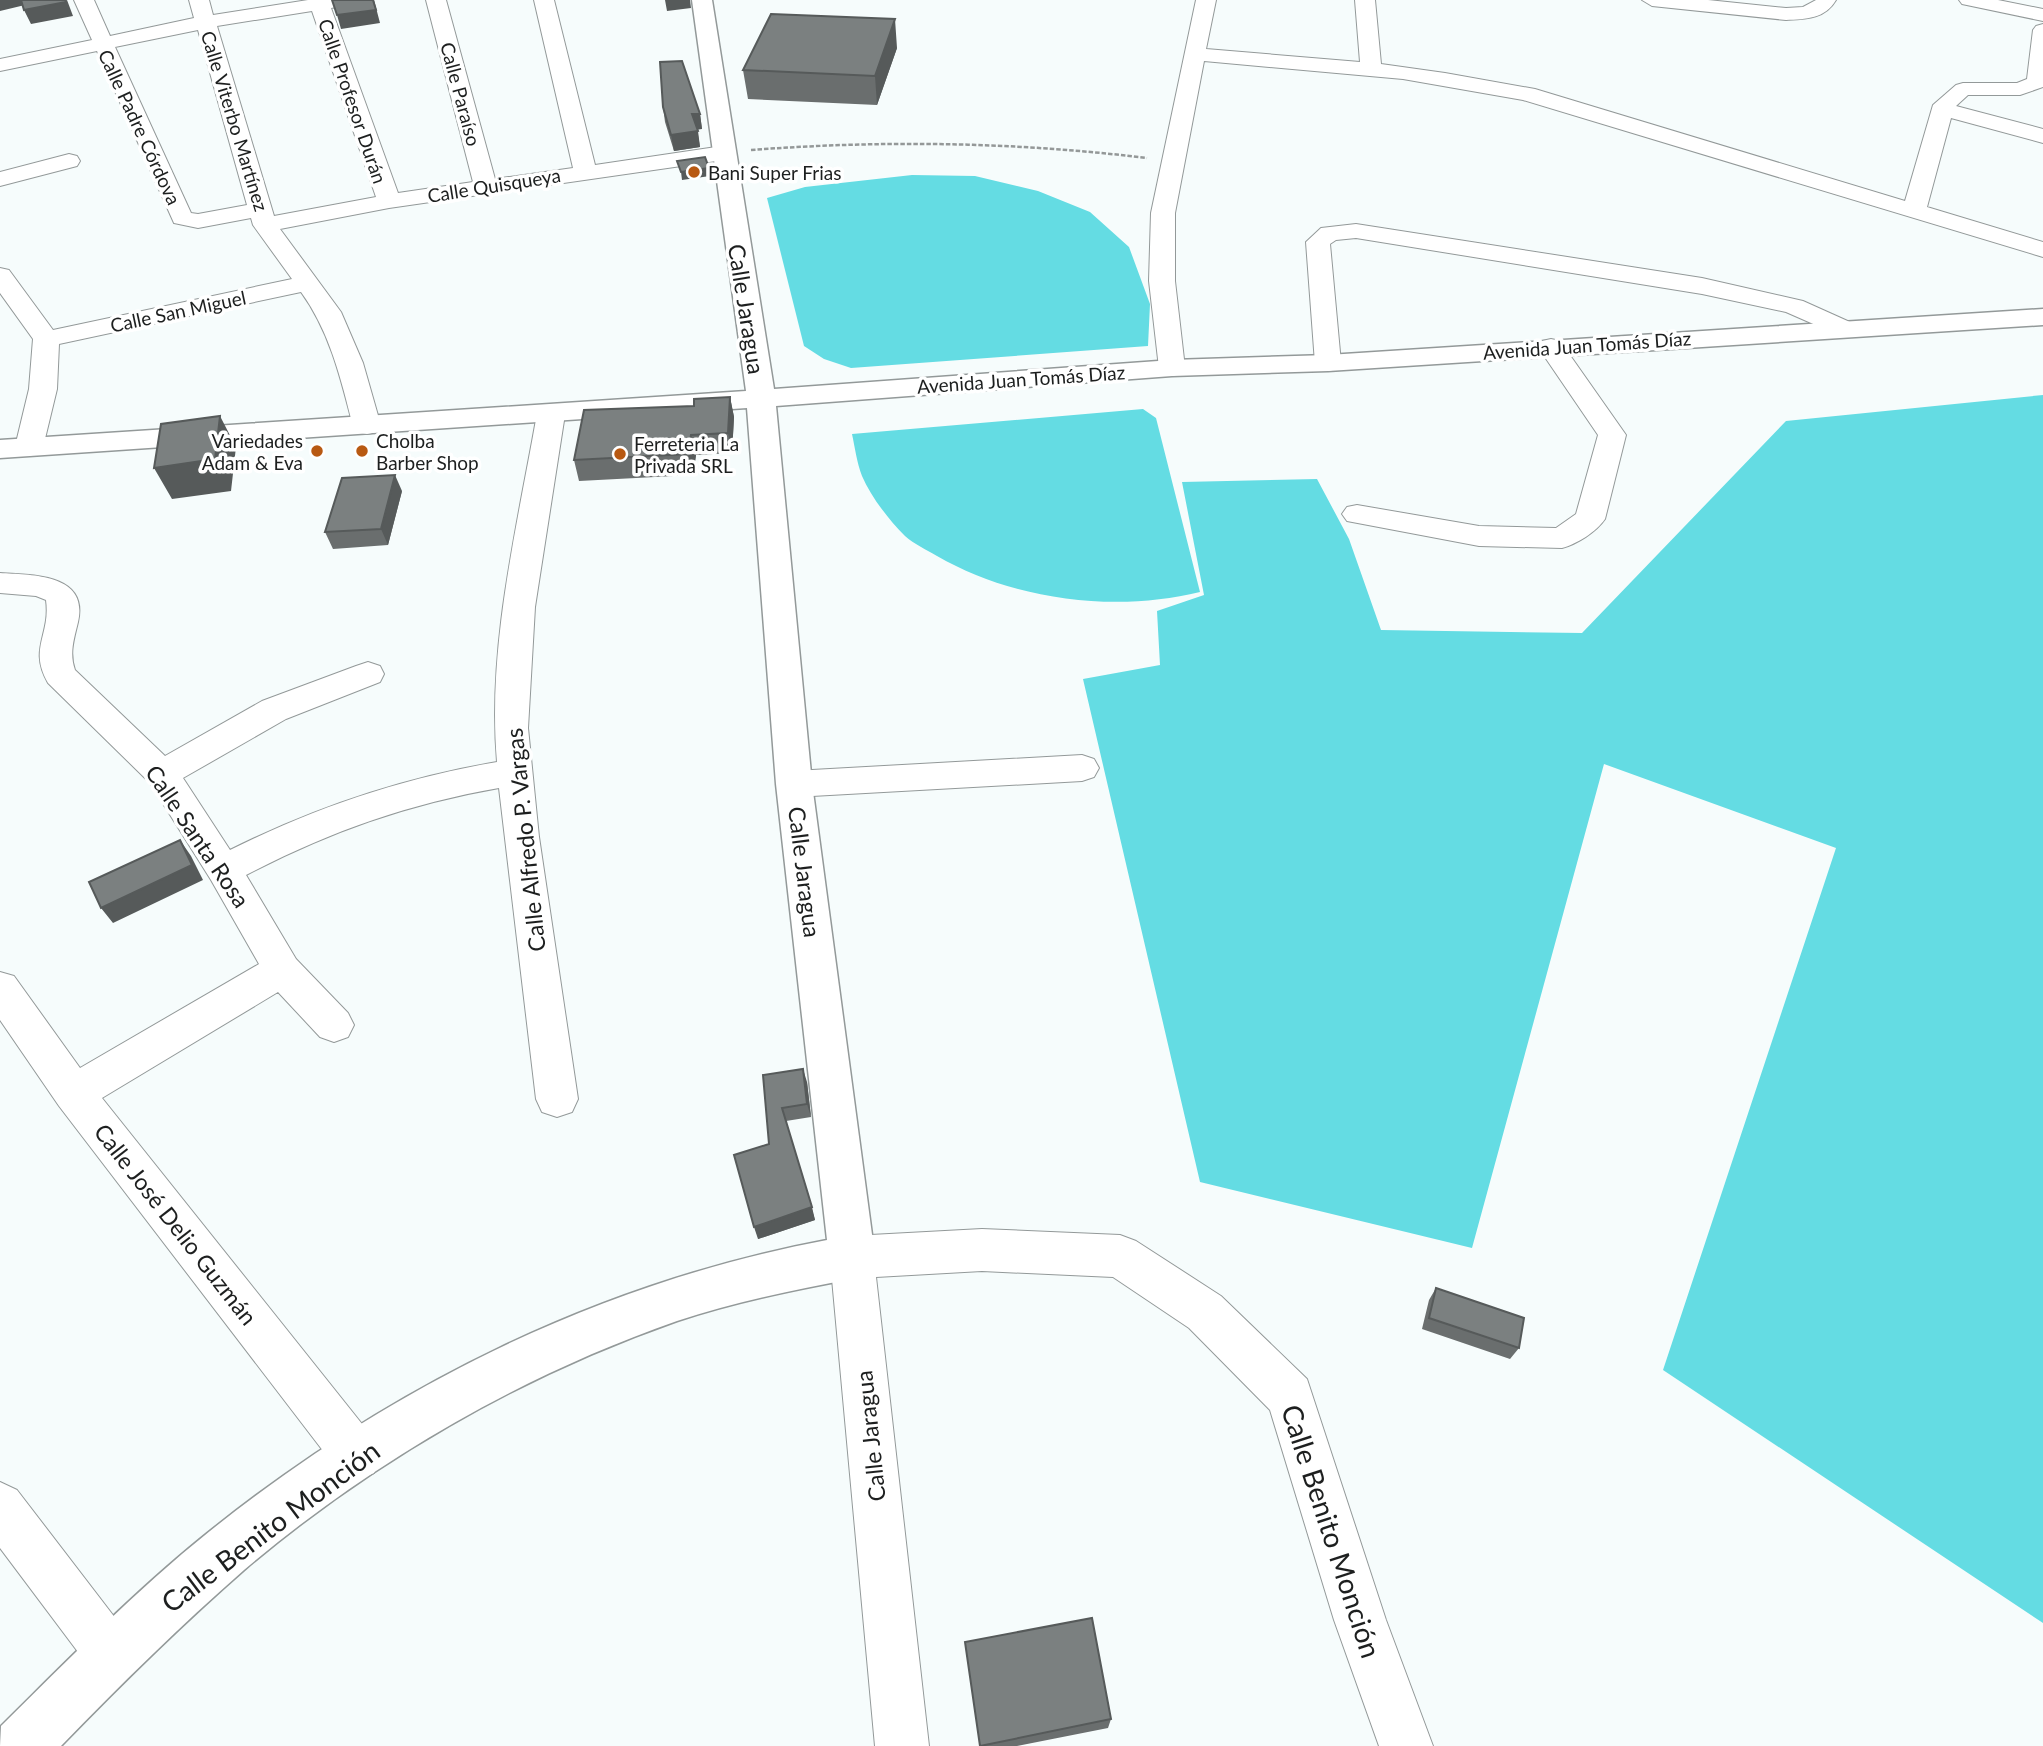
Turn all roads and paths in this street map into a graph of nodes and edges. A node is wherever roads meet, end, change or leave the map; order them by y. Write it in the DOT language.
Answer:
graph roads {
  1 [pos="84,0"];
  2 [pos="347,0"];
  3 [pos="436,0"];
  4 [pos="544,0"];
  5 [pos="702,0"];
  6 [pos="1206,0"];
  7 [pos="1365,0"];
  8 [pos="1652,0"];
  9 [pos="1826,0"];
  10 [pos="1969,0"];
  11 [pos="319,2"];
  12 [pos="202,11"];
  13 [pos="2043,15"];
  14 [pos="2043,30"];
  15 [pos="102,42"];
  16 [pos="1195,54"];
  17 [pos="0,65"];
  18 [pos="1371,69"];
  19 [pos="2040,69"];
  20 [pos="2020,89"];
  21 [pos="2043,95"];
  22 [pos="1943,109"];
  23 [pos="2043,136"];
  24 [pos="723,153"];
  25 [pos="69,161"];
  26 [pos="1173,162"];
  27 [pos="584,171"];
  28 [pos="0,179"];
  29 [pos="486,188"];
  30 [pos="389,201"];
  31 [pos="1914,211"];
  32 [pos="263,217"];
  33 [pos="2043,250"];
  34 [pos="0,275"];
  35 [pos="309,283"];
  36 [pos="2043,317"];
  37 [pos="1843,328"];
  38 [pos="46,339"];
  39 [pos="1551,347"];
  40 [pos="1328,363"];
  41 [pos="1172,368"];
  42 [pos="761,398"];
  43 [pos="551,414"];
  44 [pos="367,426"];
  45 [pos="29,447"];
  46 [pos="0,449"];
  47 [pos="1357,514"];
  48 [pos="0,583"];
  49 [pos="368,674"];
  50 [pos="1082,768"];
  51 [pos="515,772"];
  52 [pos="162,774"];
  53 [pos="794,784"];
  54 [pos="223,870"];
  55 [pos="282,970"];
  56 [pos="0,988"];
  57 [pos="334,1025"];
  58 [pos="74,1093"];
  59 [pos="557,1099"];
  60 [pos="852,1257"];
  61 [pos="357,1455"];
  62 [pos="0,1507"];
  63 [pos="111,1654"];
  64 [pos="21,1746"];
  65 [pos="902,1746"];
  66 [pos="1406,1746"];
  1 -- 15 [label="street, Calle Padre Córdova"];
  2 -- 11 [label="street"];
  3 -- 29 [label="street, Calle Paraíso"];
  4 -- 27 [label="street"];
  5 -- 24 [label="street, Calle Jaragua"];
  6 -- 16 [label="street"];
  7 -- 18 [label="street"];
  8 -- 9 [label="street"];
  10 -- 13 [label="street"];
  11 -- 12 [label="street"];
  11 -- 30 [label="street, Calle Profesor Durán"];
  12 -- 15 [label="street"];
  12 -- 32 [label="street, Calle Viterbo Martínez"];
  14 -- 19 [label="street"];
  15 -- 17 [label="street"];
  15 -- 32 [label="street, Calle Padre Córdova"];
  16 -- 18 [label="street"];
  16 -- 26 [label="street"];
  18 -- 31 [label="street"];
  19 -- 20 [label="street"];
  20 -- 21 [label="street"];
  20 -- 22 [label="street"];
  22 -- 23 [label="street"];
  22 -- 31 [label="street"];
  24 -- 26 [label="path"];
  24 -- 27 [label="street, Calle Quisqueya"];
  24 -- 42 [label="street, Calle Jaragua"];
  25 -- 28 [label="street"];
  26 -- 41 [label="street"];
  27 -- 29 [label="street, Calle Quisqueya"];
  29 -- 30 [label="street, Calle Quisqueya"];
  30 -- 32 [label="street, Calle Quisqueya"];
  31 -- 33 [label="street"];
  32 -- 35 [label="street, Calle Viterbo Martínez"];
  34 -- 38 [label="street"];
  35 -- 38 [label="street, Calle San Miguel"];
  35 -- 44 [label="street, Calle Viterbo Martínez"];
  36 -- 37 [label="street, Avenida Juan Tomás Díaz"];
  37 -- 39 [label="street, Avenida Juan Tomás Díaz"];
  37 -- 40 [label="street"];
  38 -- 45 [label="street"];
  39 -- 40 [label="street, Avenida Juan Tomás Díaz"];
  39 -- 47 [label="street"];
  40 -- 41 [label="street, Avenida Juan Tomás Díaz"];
  41 -- 42 [label="street, Avenida Juan Tomás Díaz"];
  42 -- 43 [label="street, Avenida Juan Tomás Díaz"];
  42 -- 53 [label="street, Calle Jaragua"];
  43 -- 44 [label="street, Avenida Juan Tomás Díaz"];
  43 -- 51 [label="street, Calle Alfredo P. Vargas"];
  44 -- 45 [label="street, Avenida Juan Tomás Díaz"];
  45 -- 46 [label="street, Avenida Juan Tomás Díaz"];
  48 -- 52 [label="street, Calle Santa Rosa"];
  49 -- 52 [label="street"];
  50 -- 53 [label="street"];
  51 -- 54 [label="street"];
  51 -- 59 [label="street, Calle Alfredo P. Vargas"];
  52 -- 54 [label="street, Calle Santa Rosa"];
  53 -- 60 [label="street, Calle Jaragua"];
  54 -- 55 [label="street, Calle Santa Rosa"];
  55 -- 57 [label="street, Calle Santa Rosa"];
  55 -- 58 [label="street"];
  56 -- 58 [label="street, Calle José Delio Guzmán"];
  58 -- 61 [label="street, Calle José Delio Guzmán"];
  60 -- 61 [label="street, Calle Benito Monción"];
  60 -- 65 [label="street, Calle Jaragua"];
  60 -- 66 [label="street, Calle Benito Monción"];
  61 -- 63 [label="street, Calle Benito Monción"];
  62 -- 63 [label="street"];
  63 -- 64 [label="street, Calle Benito Monción"];
}
